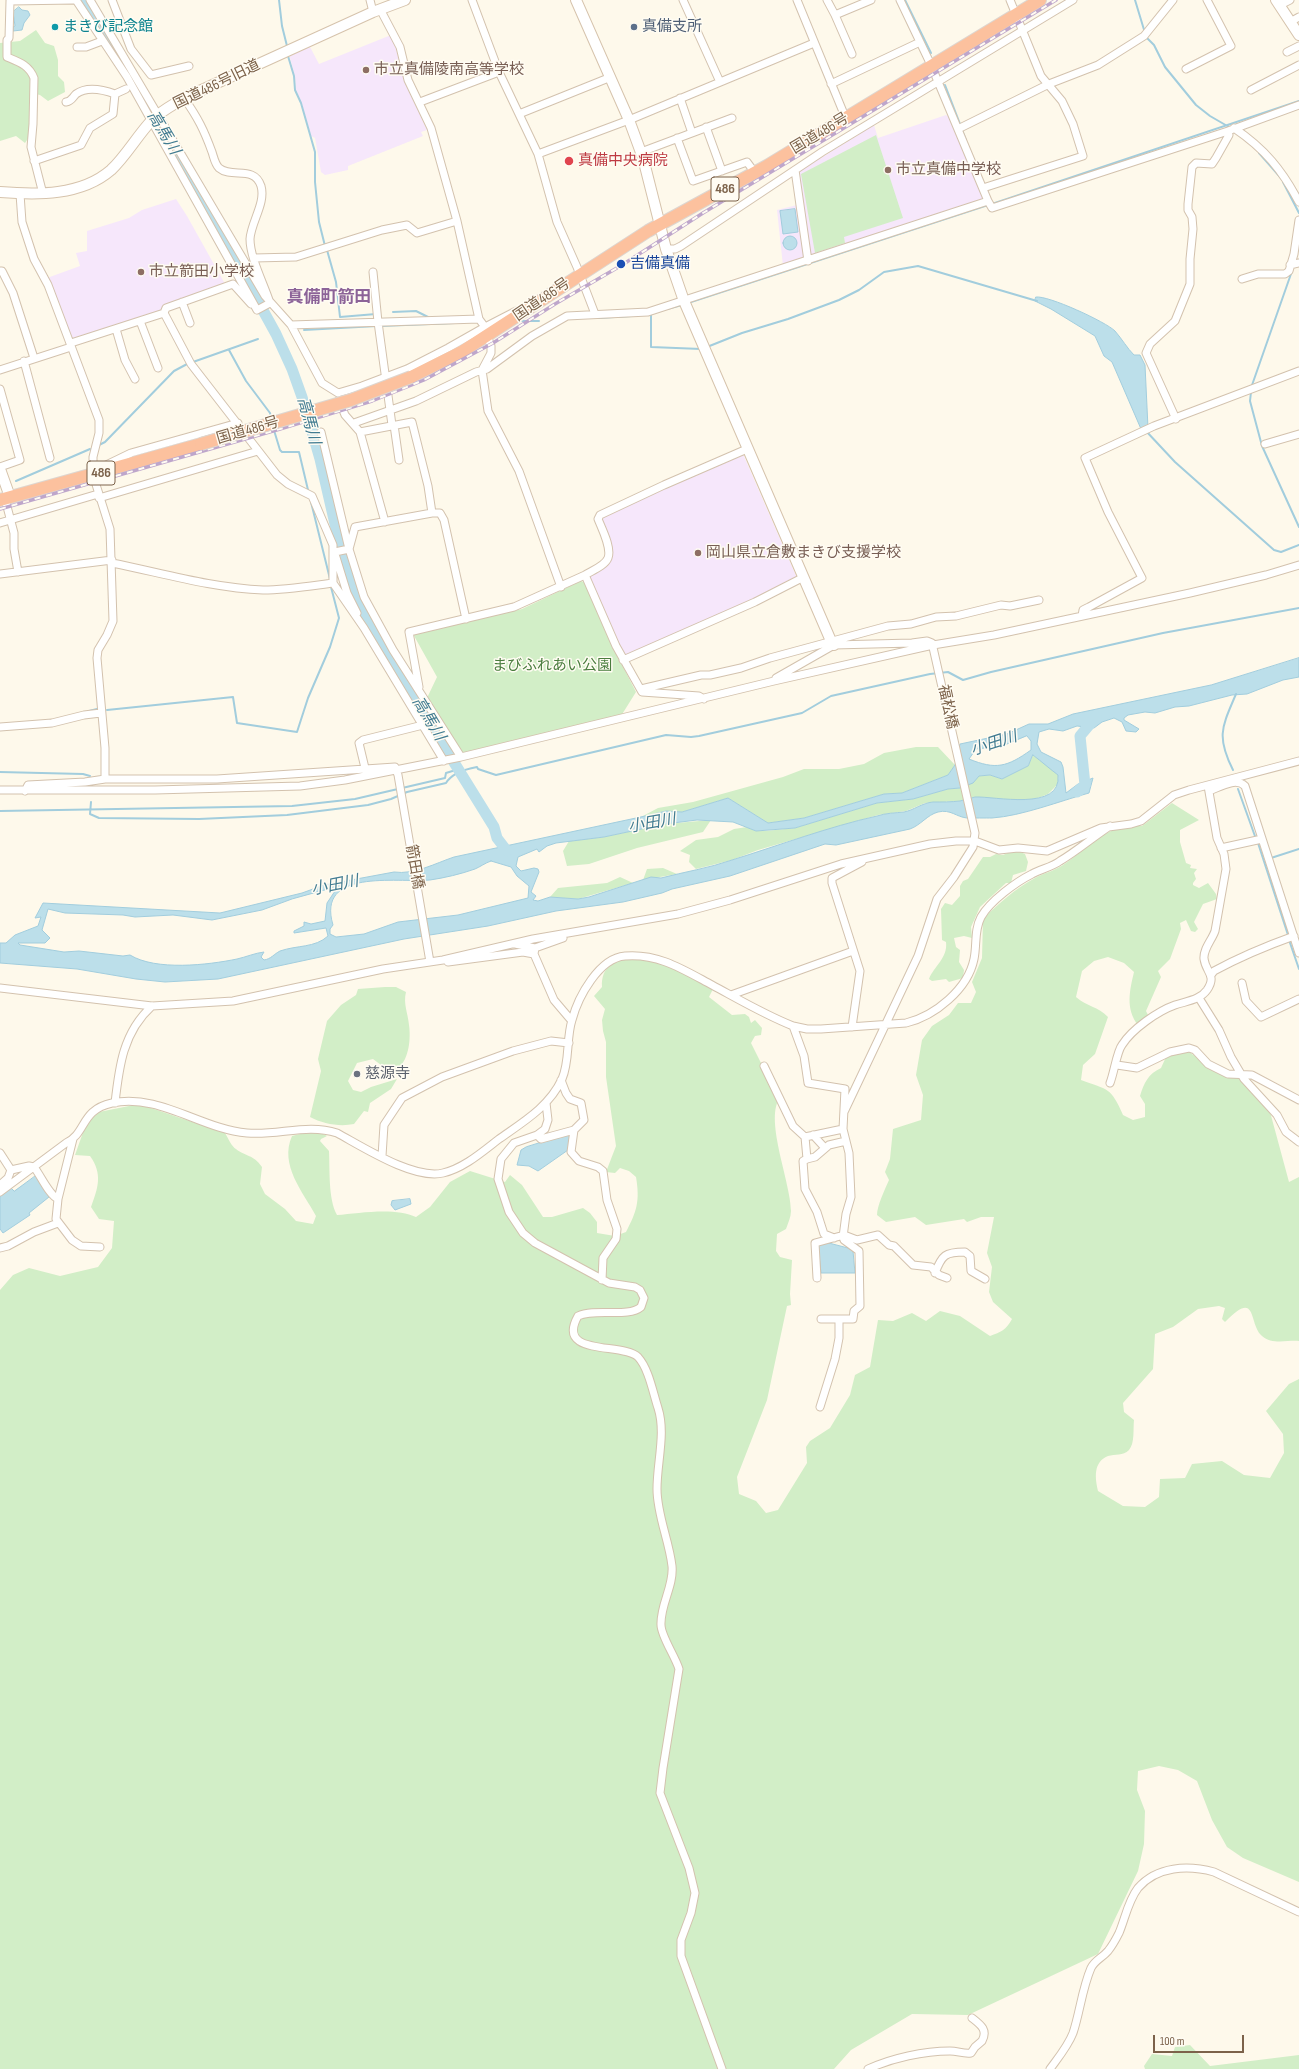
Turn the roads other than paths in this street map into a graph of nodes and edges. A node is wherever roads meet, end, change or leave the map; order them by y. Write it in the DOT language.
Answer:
graph roads {
  1 [pos="75,0"];
  2 [pos="90,0"];
  3 [pos="112,0"];
  4 [pos="370,0"];
  5 [pos="405,0"];
  6 [pos="472,0"];
  7 [pos="576,0"];
  8 [pos="683,0"];
  9 [pos="797,0"];
  10 [pos="828,0"];
  11 [pos="871,0"];
  12 [pos="900,0"];
  13 [pos="1010,0"];
  14 [pos="1040,0"];
  15 [pos="1074,0"];
  16 [pos="1174,0"];
  17 [pos="1207,0"];
  18 [pos="1290,0"];
  19 [pos="859,2"];
  20 [pos="1278,3"];
  21 [pos="377,11"];
  22 [pos="835,15"];
  23 [pos="1015,15"];
  24 [pos="1294,20"];
  25 [pos="1021,32"];
  26 [pos="1299,35"];
  27 [pos="102,41"];
  28 [pos="920,42"];
  29 [pos="814,43"];
  30 [pos="1299,46"];
  31 [pos="77,47"];
  32 [pos="1287,52"];
  33 [pos="852,54"];
  34 [pos="931,65"];
  35 [pos="1299,65"];
  36 [pos="189,66"];
  37 [pos="1186,69"];
  38 [pos="499,72"];
  39 [pos="127,77"];
  40 [pos="611,77"];
  41 [pos="720,82"];
  42 [pos="939,83"];
  43 [pos="831,84"];
  44 [pos="1049,84"];
  45 [pos="126,89"];
  46 [pos="1251,90"];
  47 [pos="115,94"];
  48 [pos="184,98"];
  49 [pos="680,98"];
  50 [pos="138,99"];
  51 [pos="66,102"];
  52 [pos="420,102"];
  53 [pos="1299,105"];
  54 [pos="518,114"];
  55 [pos="154,118"];
  56 [pos="732,118"];
  57 [pos="846,119"];
  58 [pos="629,120"];
  59 [pos="706,127"];
  60 [pos="958,128"];
  61 [pos="1231,129"];
  62 [pos="692,133"];
  63 [pos="677,138"];
  64 [pos="641,152"];
  65 [pos="538,154"];
  66 [pos="34,161"];
  67 [pos="795,170"];
  68 [pos="722,171"];
  69 [pos="754,173"];
  70 [pos="985,188"];
  71 [pos="0,192"];
  72 [pos="20,194"];
  73 [pos="43,194"];
  74 [pos="1299,202"];
  75 [pos="989,203"];
  76 [pos="1299,220"];
  77 [pos="457,221"];
  78 [pos="661,223"];
  79 [pos="666,249"];
  80 [pos="254,258"];
  81 [pos="808,261"];
  82 [pos="1299,263"];
  83 [pos="1290,265"];
  84 [pos="0,271"];
  85 [pos="373,272"];
  86 [pos="580,274"];
  87 [pos="1242,279"];
  88 [pos="182,302"];
  89 [pos="685,303"];
  90 [pos="269,304"];
  91 [pos="258,309"];
  92 [pos="164,313"];
  93 [pos="595,314"];
  94 [pos="479,318"];
  95 [pos="378,320"];
  96 [pos="140,321"];
  97 [pos="190,323"];
  98 [pos="291,325"];
  99 [pos="116,329"];
  100 [pos="486,332"];
  101 [pos="71,345"];
  102 [pos="34,358"];
  103 [pos="24,361"];
  104 [pos="1,367"];
  105 [pos="158,368"];
  106 [pos="482,370"];
  107 [pos="1299,371"];
  108 [pos="386,377"];
  109 [pos="134,379"];
  110 [pos="0,389"];
  111 [pos="338,393"];
  112 [pos="390,411"];
  113 [pos="1176,419"];
  114 [pos="238,423"];
  115 [pos="354,423"];
  116 [pos="393,425"];
  117 [pos="321,432"];
  118 [pos="360,432"];
  119 [pos="1299,434"];
  120 [pos="1265,444"];
  121 [pos="747,449"];
  122 [pos="258,451"];
  123 [pos="50,458"];
  124 [pos="399,460"];
  125 [pos="0,468"];
  126 [pos="93,475"];
  127 [pos="99,496"];
  128 [pos="5,499"];
  129 [pos="432,513"];
  130 [pos="11,520"];
  131 [pos="385,522"];
  132 [pos="0,523"];
  133 [pos="348,549"];
  134 [pos="335,550"];
  135 [pos="112,561"];
  136 [pos="1299,565"];
  137 [pos="18,572"];
  138 [pos="0,574"];
  139 [pos="585,575"];
  140 [pos="802,578"];
  141 [pos="333,583"];
  142 [pos="561,587"];
  143 [pos="1039,600"];
  144 [pos="1082,616"];
  145 [pos="466,619"];
  146 [pos="364,628"];
  147 [pos="833,643"];
  148 [pos="934,648"];
  149 [pos="623,660"];
  150 [pos="774,681"];
  151 [pos="641,690"];
  152 [pos="419,693"];
  153 [pos="704,699"];
  154 [pos="101,713"];
  155 [pos="423,725"];
  156 [pos="0,727"];
  157 [pos="459,758"];
  158 [pos="445,760"];
  159 [pos="1299,761"];
  160 [pos="365,768"];
  161 [pos="397,772"];
  162 [pos="105,778"];
  163 [pos="1209,788"];
  164 [pos="0,790"];
  165 [pos="25,791"];
  166 [pos="1110,826"];
  167 [pos="1262,839"];
  168 [pos="975,841"];
  169 [pos="1221,848"];
  170 [pos="868,857"];
  171 [pos="571,933"];
  172 [pos="1294,936"];
  173 [pos="514,944"];
  174 [pos="534,951"];
  175 [pos="853,951"];
  176 [pos="1299,953"];
  177 [pos="430,960"];
  178 [pos="443,960"];
  179 [pos="1211,975"];
  180 [pos="1242,983"];
  181 [pos="0,988"];
  182 [pos="731,995"];
  183 [pos="1199,998"];
  184 [pos="1299,999"];
  185 [pos="152,1006"];
  186 [pos="572,1020"];
  187 [pos="886,1024"];
  188 [pos="793,1026"];
  189 [pos="852,1027"];
  190 [pos="569,1043"];
  191 [pos="1116,1065"];
  192 [pos="764,1066"];
  193 [pos="1242,1074"];
  194 [pos="562,1080"];
  195 [pos="1110,1082"];
  196 [pos="1299,1100"];
  197 [pos="115,1103"];
  198 [pos="546,1103"];
  199 [pos="844,1112"];
  200 [pos="843,1129"];
  201 [pos="574,1130"];
  202 [pos="537,1135"];
  203 [pos="813,1135"];
  204 [pos="804,1137"];
  205 [pos="73,1139"];
  206 [pos="846,1141"];
  207 [pos="1299,1142"];
  208 [pos="825,1148"];
  209 [pos="0,1153"];
  210 [pos="382,1156"];
  211 [pos="807,1159"];
  212 [pos="34,1167"];
  213 [pos="11,1170"];
  214 [pos="0,1185"];
  215 [pos="0,1192"];
  216 [pos="58,1199"];
  217 [pos="58,1223"];
  218 [pos="844,1235"];
  219 [pos="834,1238"];
  220 [pos="100,1247"];
  221 [pos="0,1248"];
  222 [pos="935,1273"];
  223 [pos="817,1278"];
  224 [pos="946,1278"];
  225 [pos="985,1279"];
  226 [pos="602,1280"];
  227 [pos="821,1319"];
  228 [pos="838,1320"];
  229 [pos="820,1407"];
  230 [pos="1299,1912"];
  231 [pos="972,2018"];
  232 [pos="722,2069"];
  233 [pos="868,2069"];
  234 [pos="1050,2069"];
  1 -- 27 [label="street"];
  1 -- 66 [label="street"];
  2 -- 55 [label="street"];
  3 -- 36 [label="street"];
  4 -- 21 [label="street"];
  5 -- 21 [label="street, 国道486号旧道"];
  6 -- 38 [label="street"];
  7 -- 40 [label="street"];
  8 -- 41 [label="street"];
  9 -- 29 [label="street"];
  10 -- 22 [label="street"];
  11 -- 19 [label="street"];
  12 -- 28 [label="street"];
  13 -- 23 [label="street"];
  14 -- 23 [label="highway, 国道486号 / 486"];
  15 -- 25 [label="street"];
  16 -- 44 [label="street"];
  17 -- 37 [label="street"];
  18 -- 20 [label="street"];
  19 -- 22 [label="street"];
  20 -- 24 [label="street"];
  21 -- 48 [label="street, 国道486号旧道"];
  21 -- 52 [label="street"];
  22 -- 33 [label="street"];
  23 -- 25 [label="street"];
  23 -- 34 [label="highway, 国道486号 / 486"];
  24 -- 26 [label="street"];
  25 -- 42 [label="street"];
  25 -- 44 [label="street"];
  27 -- 31 [label="street"];
  27 -- 39 [label="street"];
  28 -- 34 [label="street"];
  28 -- 43 [label="street"];
  29 -- 41 [label="street"];
  29 -- 43 [label="street"];
  30 -- 32 [label="street"];
  34 -- 42 [label="street"];
  34 -- 57 [label="highway, 国道486号 / 486"];
  35 -- 46 [label="street"];
  38 -- 52 [label="street"];
  38 -- 54 [label="street"];
  39 -- 45 [label="street"];
  39 -- 50 [label="street"];
  40 -- 54 [label="street"];
  40 -- 58 [label="street"];
  41 -- 49 [label="street"];
  42 -- 60 [label="street"];
  42 -- 67 [label="street"];
  43 -- 57 [label="street"];
  44 -- 60 [label="street"];
  44 -- 70 [label="street"];
  45 -- 47 [label="street"];
  45 -- 50 [label="street"];
  47 -- 51 [label="street"];
  47 -- 66 [label="street"];
  48 -- 55 [label="street, 国道486号旧道"];
  48 -- 80 [label="street"];
  49 -- 58 [label="street"];
  49 -- 62 [label="street"];
  50 -- 55 [label="street"];
  52 -- 77 [label="street"];
  53 -- 61 [label="street"];
  54 -- 65 [label="street"];
  55 -- 73 [label="street, 国道486号旧道"];
  55 -- 90 [label="street"];
  55 -- 91 [label="street"];
  56 -- 59 [label="street"];
  57 -- 69 [label="highway, 国道486号 / 486"];
  58 -- 64 [label="street"];
  58 -- 65 [label="street"];
  59 -- 62 [label="street"];
  59 -- 68 [label="street"];
  60 -- 70 [label="street"];
  61 -- 74 [label="street"];
  61 -- 75 [label="street"];
  61 -- 113 [label="street"];
  62 -- 63 [label="street"];
  63 -- 64 [label="street"];
  63 -- 68 [label="street"];
  64 -- 78 [label="street"];
  65 -- 86 [label="street"];
  66 -- 73 [label="street"];
  67 -- 79 [label="street"];
  67 -- 81 [label="street"];
  68 -- 69 [label="street"];
  69 -- 78 [label="highway, 国道486号 / 486"];
  70 -- 75 [label="street"];
  71 -- 72 [label="street, 国道486号旧道"];
  72 -- 73 [label="street, 国道486号旧道"];
  72 -- 101 [label="street"];
  75 -- 81 [label="street"];
  76 -- 83 [label="street"];
  77 -- 80 [label="street"];
  77 -- 94 [label="street"];
  78 -- 79 [label="street"];
  78 -- 86 [label="highway, 国道486号 / 486"];
  79 -- 89 [label="street"];
  80 -- 90 [label="street"];
  81 -- 89 [label="street"];
  82 -- 83 [label="street"];
  83 -- 87 [label="street"];
  84 -- 102 [label="street"];
  85 -- 95 [label="street"];
  86 -- 93 [label="street"];
  86 -- 100 [label="highway, 国道486号 / 486"];
  88 -- 91 [label="street"];
  88 -- 92 [label="street"];
  88 -- 97 [label="street"];
  89 -- 93 [label="street"];
  89 -- 121 [label="street"];
  90 -- 91 [label="street"];
  90 -- 98 [label="street"];
  92 -- 96 [label="street"];
  92 -- 114 [label="street"];
  93 -- 106 [label="street"];
  94 -- 95 [label="street"];
  94 -- 100 [label="street"];
  95 -- 98 [label="street"];
  95 -- 108 [label="street"];
  96 -- 99 [label="street"];
  96 -- 105 [label="street"];
  98 -- 111 [label="street"];
  99 -- 101 [label="street"];
  99 -- 109 [label="street"];
  100 -- 106 [label="street"];
  100 -- 108 [label="street"];
  100 -- 126 [label="highway, 国道486号 / 486, bridge"];
  101 -- 102 [label="street"];
  101 -- 126 [label="street"];
  102 -- 103 [label="street"];
  103 -- 104 [label="street"];
  103 -- 123 [label="street"];
  106 -- 112 [label="street"];
  106 -- 142 [label="street"];
  107 -- 113 [label="street"];
  108 -- 111 [label="street"];
  108 -- 112 [label="street"];
  110 -- 125 [label="street"];
  111 -- 115 [label="street"];
  112 -- 115 [label="street"];
  112 -- 116 [label="street"];
  113 -- 144 [label="street"];
  114 -- 122 [label="street"];
  114 -- 126 [label="street"];
  115 -- 118 [label="street"];
  116 -- 118 [label="street"];
  116 -- 124 [label="street"];
  116 -- 129 [label="street"];
  117 -- 133 [label="street"];
  118 -- 131 [label="street"];
  119 -- 120 [label="street"];
  121 -- 139 [label="street"];
  121 -- 140 [label="street"];
  122 -- 127 [label="street"];
  122 -- 134 [label="street"];
  125 -- 128 [label="street"];
  126 -- 127 [label="street"];
  126 -- 128 [label="highway, 国道486号 / 486"];
  127 -- 130 [label="street"];
  127 -- 135 [label="street"];
  128 -- 130 [label="street"];
  129 -- 131 [label="street"];
  129 -- 145 [label="street"];
  130 -- 132 [label="street"];
  130 -- 137 [label="street"];
  131 -- 133 [label="street"];
  133 -- 134 [label="street"];
  133 -- 152 [label="street"];
  134 -- 141 [label="street"];
  134 -- 146 [label="street"];
  135 -- 137 [label="street"];
  135 -- 141 [label="street"];
  135 -- 154 [label="street"];
  136 -- 144 [label="street"];
  137 -- 138 [label="street"];
  139 -- 142 [label="street"];
  139 -- 149 [label="street"];
  140 -- 147 [label="street"];
  140 -- 149 [label="street"];
  141 -- 146 [label="street"];
  142 -- 145 [label="street"];
  143 -- 147 [label="street"];
  144 -- 148 [label="street"];
  145 -- 152 [label="street"];
  146 -- 155 [label="street"];
  147 -- 148 [label="street"];
  147 -- 150 [label="street"];
  147 -- 151 [label="street"];
  148 -- 150 [label="street"];
  148 -- 168 [label="street, 福松橋"];
  149 -- 151 [label="street"];
  150 -- 153 [label="street"];
  151 -- 153 [label="street"];
  152 -- 157 [label="street"];
  153 -- 157 [label="street"];
  154 -- 156 [label="street"];
  154 -- 162 [label="street"];
  155 -- 158 [label="street"];
  155 -- 160 [label="street"];
  157 -- 158 [label="street"];
  158 -- 161 [label="street"];
  159 -- 163 [label="street"];
  160 -- 161 [label="street"];
  160 -- 162 [label="street"];
  161 -- 165 [label="street"];
  161 -- 177 [label="street, 箭田橋"];
  162 -- 165 [label="street"];
  163 -- 166 [label="street"];
  163 -- 167 [label="street"];
  163 -- 169 [label="street"];
  164 -- 165 [label="street"];
  166 -- 168 [label="street"];
  166 -- 187 [label="street"];
  167 -- 169 [label="street"];
  167 -- 172 [label="street"];
  168 -- 170 [label="street"];
  168 -- 187 [label="street"];
  169 -- 179 [label="street"];
  170 -- 171 [label="street"];
  170 -- 175 [label="street"];
  171 -- 173 [label="street"];
  171 -- 174 [label="street"];
  172 -- 176 [label="street"];
  172 -- 179 [label="street"];
  173 -- 174 [label="street"];
  173 -- 178 [label="street"];
  174 -- 178 [label="street"];
  174 -- 186 [label="street"];
  175 -- 182 [label="street"];
  175 -- 189 [label="street"];
  177 -- 178 [label="street"];
  177 -- 185 [label="street"];
  179 -- 183 [label="street"];
  180 -- 184 [label="street"];
  181 -- 185 [label="street"];
  182 -- 186 [label="street"];
  182 -- 188 [label="street"];
  183 -- 191 [label="street"];
  183 -- 193 [label="street"];
  185 -- 197 [label="street"];
  186 -- 190 [label="street"];
  187 -- 189 [label="street"];
  187 -- 199 [label="street"];
  188 -- 189 [label="street"];
  188 -- 199 [label="street"];
  190 -- 194 [label="street"];
  190 -- 210 [label="street"];
  191 -- 193 [label="street"];
  191 -- 195 [label="street"];
  192 -- 204 [label="street"];
  193 -- 196 [label="street"];
  193 -- 207 [label="street"];
  194 -- 198 [label="street"];
  194 -- 201 [label="street"];
  197 -- 205 [label="street"];
  197 -- 210 [label="street"];
  198 -- 202 [label="street"];
  198 -- 210 [label="street"];
  199 -- 200 [label="street"];
  200 -- 203 [label="street"];
  200 -- 206 [label="street"];
  201 -- 202 [label="street"];
  201 -- 226 [label="street"];
  202 -- 226 [label="street"];
  203 -- 204 [label="street"];
  203 -- 208 [label="street"];
  204 -- 211 [label="street"];
  205 -- 212 [label="street"];
  205 -- 216 [label="street"];
  206 -- 208 [label="street"];
  206 -- 218 [label="street"];
  208 -- 211 [label="street"];
  209 -- 213 [label="street"];
  211 -- 219 [label="street"];
  212 -- 213 [label="street"];
  212 -- 215 [label="street"];
  212 -- 216 [label="street"];
  213 -- 214 [label="street"];
  216 -- 217 [label="street"];
  217 -- 220 [label="street"];
  217 -- 221 [label="street"];
  218 -- 219 [label="street"];
  218 -- 222 [label="street"];
  218 -- 228 [label="street"];
  219 -- 223 [label="street"];
  222 -- 224 [label="street"];
  222 -- 225 [label="street"];
  226 -- 232 [label="street"];
  227 -- 228 [label="street"];
  228 -- 229 [label="street"];
  230 -- 234 [label="street"];
  231 -- 233 [label="street"];
}
